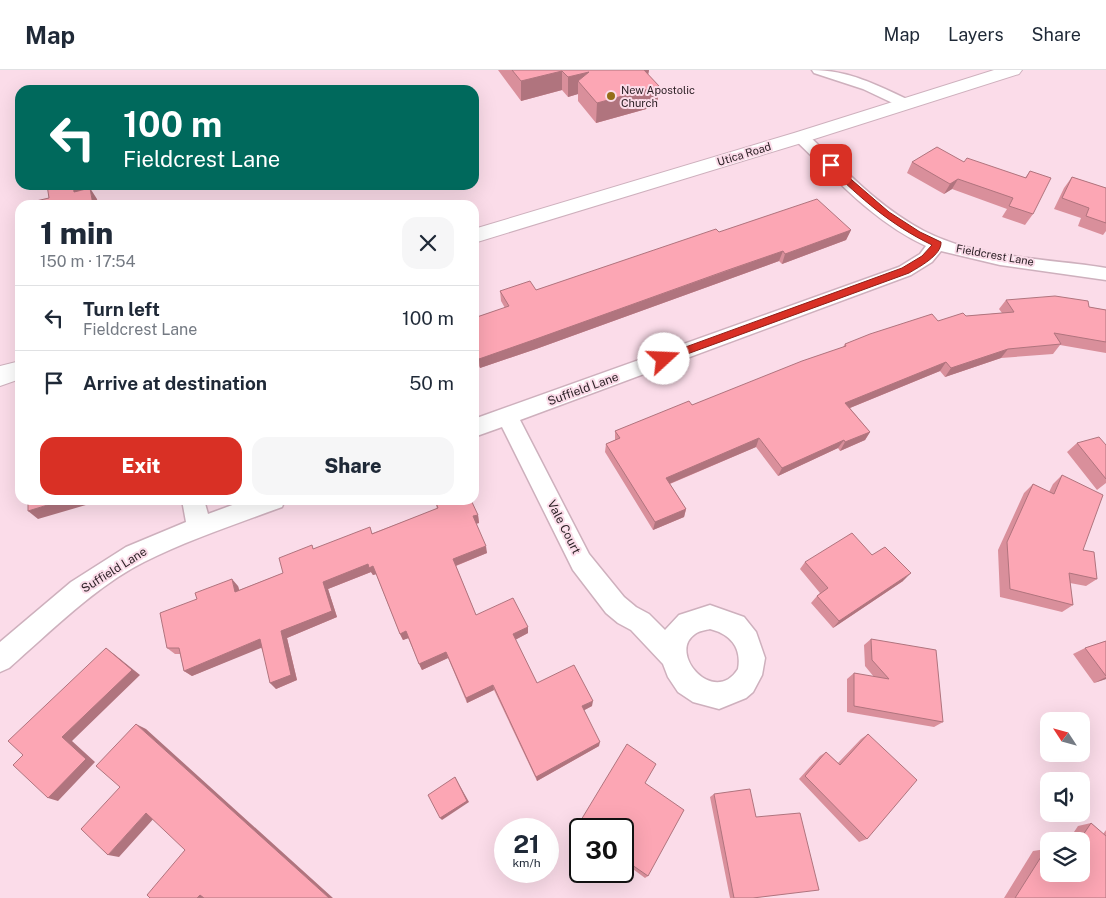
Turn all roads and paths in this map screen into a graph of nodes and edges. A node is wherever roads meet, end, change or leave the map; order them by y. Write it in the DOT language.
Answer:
graph roads {
  1 [pos="819,70"];
  2 [pos="1014,70"];
  3 [pos="904,103"];
  4 [pos="801,137"];
  5 [pos="479,234"];
  6 [pos="938,244"];
  7 [pos="1106,274"];
  8 [pos="15,372"];
  9 [pos="0,376"];
  10 [pos="507,416"];
  11 [pos="479,426"];
  12 [pos="194,505"];
  13 [pos="260,505"];
  14 [pos="199,527"];
  15 [pos="640,622"];
  16 [pos="686,624"];
  17 [pos="672,656"];
  18 [pos="0,659"];
  1 -- 3 [label="street"];
  2 -- 3 [label="street, Utica Road"];
  3 -- 4 [label="street, Utica Road"];
  4 -- 5 [label="street, Utica Road"];
  4 -- 6 [label="street, Fieldcrest Lane"];
  6 -- 7 [label="street, Fieldcrest Lane"];
  6 -- 10 [label="street, Suffield Lane"];
  8 -- 9 [label="street"];
  10 -- 11 [label="street, Suffield Lane"];
  10 -- 15 [label="street, Vale Court"];
  12 -- 14 [label="street"];
  13 -- 14 [label="street, Suffield Lane"];
  14 -- 18 [label="street, Suffield Lane"];
  15 -- 16 [label="street, Vale Court"];
  15 -- 17 [label="street, Vale Court"];
  16 -- 17 [label="street"];
  16 -- 17 [label="street, Vale Court"];
}
